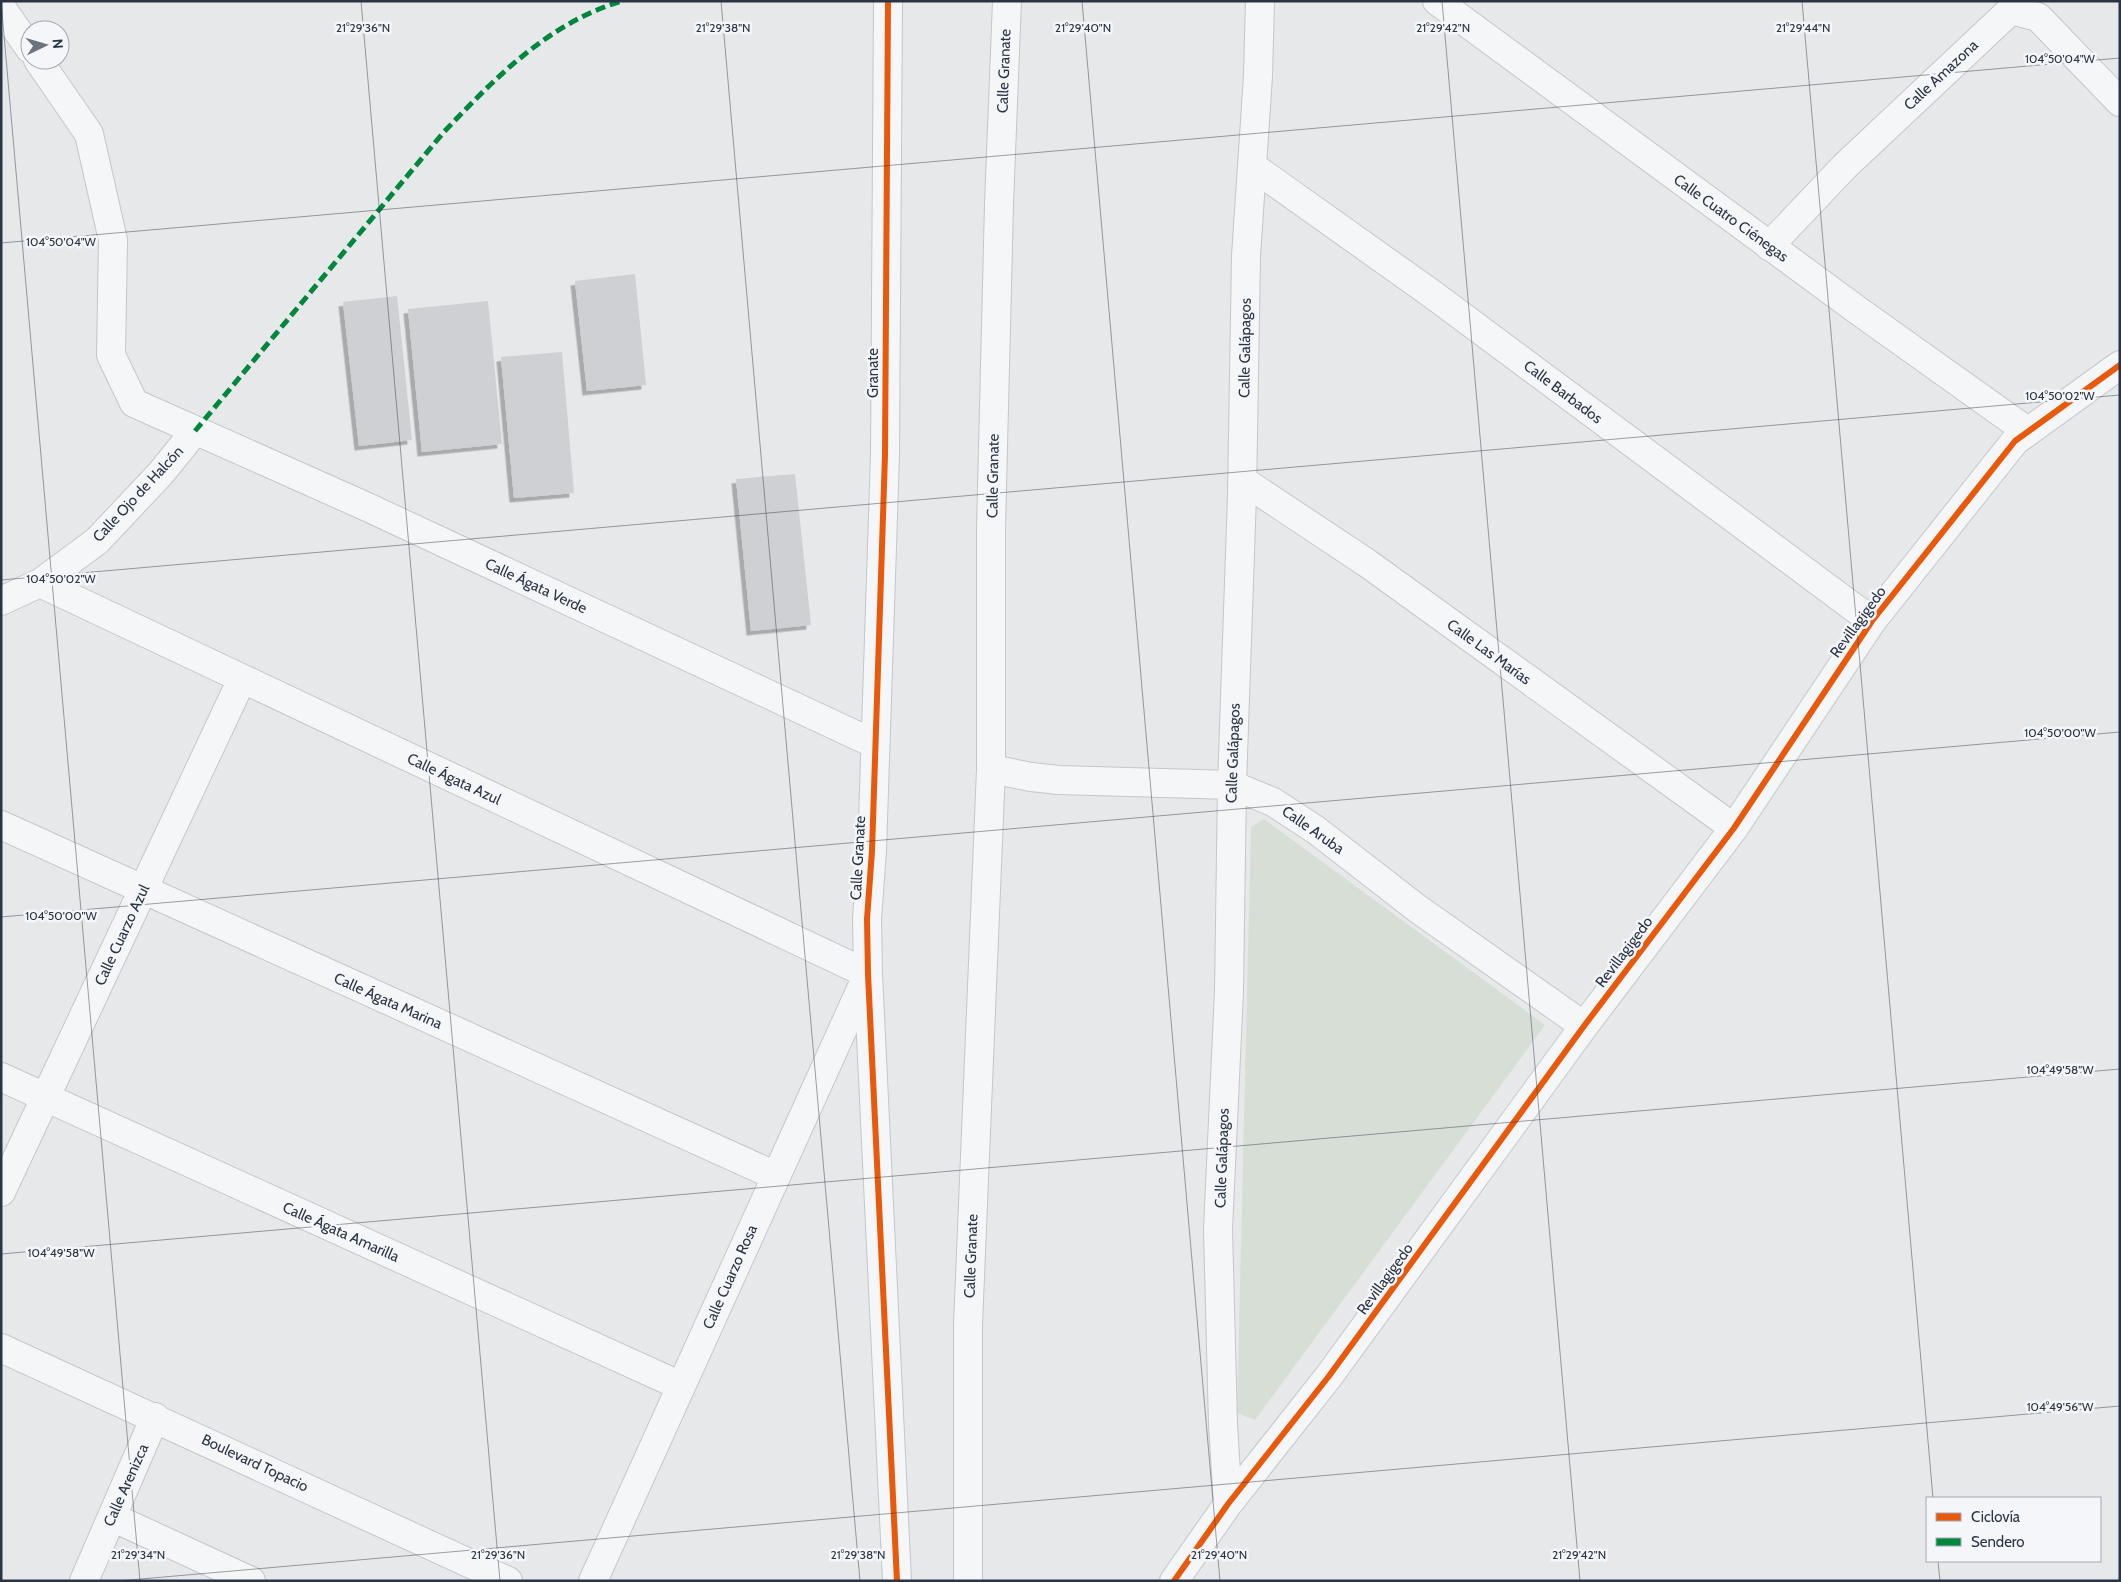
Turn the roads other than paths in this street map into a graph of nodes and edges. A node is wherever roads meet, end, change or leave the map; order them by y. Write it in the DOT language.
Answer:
graph roads {
  1 [pos="888,1"];
  2 [pos="1007,1"];
  3 [pos="1260,1"];
  4 [pos="1436,1"];
  5 [pos="1,7"];
  6 [pos="20,35"];
  7 [pos="45,70"];
  8 [pos="2120,102"];
  9 [pos="1252,166"];
  10 [pos="1770,246"];
  11 [pos="2120,365"];
  12 [pos="195,431"];
  13 [pos="2028,431"];
  14 [pos="1242,480"];
  15 [pos="40,583"];
  16 [pos="1,601"];
  17 [pos="1872,621"];
  18 [pos="242,679"];
  19 [pos="875,744"];
  20 [pos="991,770"];
  21 [pos="1232,785"];
  22 [pos="1,825"];
  23 [pos="1734,828"];
  24 [pos="143,890"];
  25 [pos="868,974"];
  26 [pos="1584,1026"];
  27 [pos="1,1077"];
  28 [pos="46,1097"];
  29 [pos="776,1176"];
  30 [pos="1,1192"];
  31 [pos="1,1348"];
  32 [pos="681,1386"];
  33 [pos="155,1417"];
  34 [pos="1228,1504"];
  35 [pos="112,1516"];
  36 [pos="84,1581"];
  37 [pos="251,1581"];
  38 [pos="508,1581"];
  39 [pos="593,1581"];
  40 [pos="897,1581"];
  41 [pos="968,1581"];
  42 [pos="1174,1581"];
  1 -- 19 [label="street, Granate"];
  2 -- 20 [label="street, Calle Granate"];
  3 -- 9 [label="street, Calle Galápagos"];
  4 -- 10 [label="street, Calle Cuatro Ciénegas"];
  5 -- 6 [label="street"];
  7 -- 12 [label="street, Calle Ágata Verde"];
  8 -- 10 [label="street, Calle Amazona"];
  9 -- 14 [label="street, Calle Galápagos"];
  9 -- 17 [label="street, Calle Barbados"];
  10 -- 13 [label="street, Calle Cuatro Ciénegas"];
  11 -- 13 [label="street, Revillagigedo"];
  12 -- 15 [label="street, Calle Ojo de Halcón"];
  12 -- 19 [label="street, Calle Ágata Verde"];
  13 -- 17 [label="street, Revillagigedo"];
  14 -- 21 [label="street, Calle Galápagos"];
  14 -- 23 [label="street, Calle Las Marías"];
  15 -- 16 [label="street, Calle Ojo de Halcón"];
  15 -- 18 [label="street, Calle Ágata Azul"];
  17 -- 23 [label="street, Revillagigedo"];
  18 -- 24 [label="street, Calle Cuarzo Azul"];
  18 -- 25 [label="street, Calle Ágata Azul"];
  19 -- 25 [label="street, Calle Granate"];
  20 -- 21 [label="street, Calle Aruba"];
  20 -- 41 [label="street, Calle Granate"];
  21 -- 26 [label="street, Calle Aruba"];
  21 -- 34 [label="street, Calle Galápagos"];
  22 -- 24 [label="street, Calle Ágata Marina"];
  23 -- 26 [label="street, Revillagigedo"];
  24 -- 28 [label="street, Calle Cuarzo Azul"];
  24 -- 29 [label="street, Calle Ágata Marina"];
  25 -- 29 [label="street, Calle Cuarzo Rosa"];
  25 -- 40 [label="street, Calle Granate"];
  26 -- 34 [label="street, Revillagigedo"];
  27 -- 28 [label="street, Calle Ágata Amarilla"];
  28 -- 30 [label="street, Calle Cuarzo Azul"];
  28 -- 32 [label="street, Calle Ágata Amarilla"];
  29 -- 32 [label="street, Calle Cuarzo Rosa"];
  31 -- 33 [label="street, Boulevard Topacio"];
  32 -- 39 [label="street, Calle Cuarzo Rosa"];
  33 -- 35 [label="street, Calle Arenizca"];
  33 -- 38 [label="street, Boulevard Topacio"];
  34 -- 42 [label="street, Revillagigedo"];
  35 -- 36 [label="street, Calle Arenizca"];
  35 -- 37 [label="street"];
}
